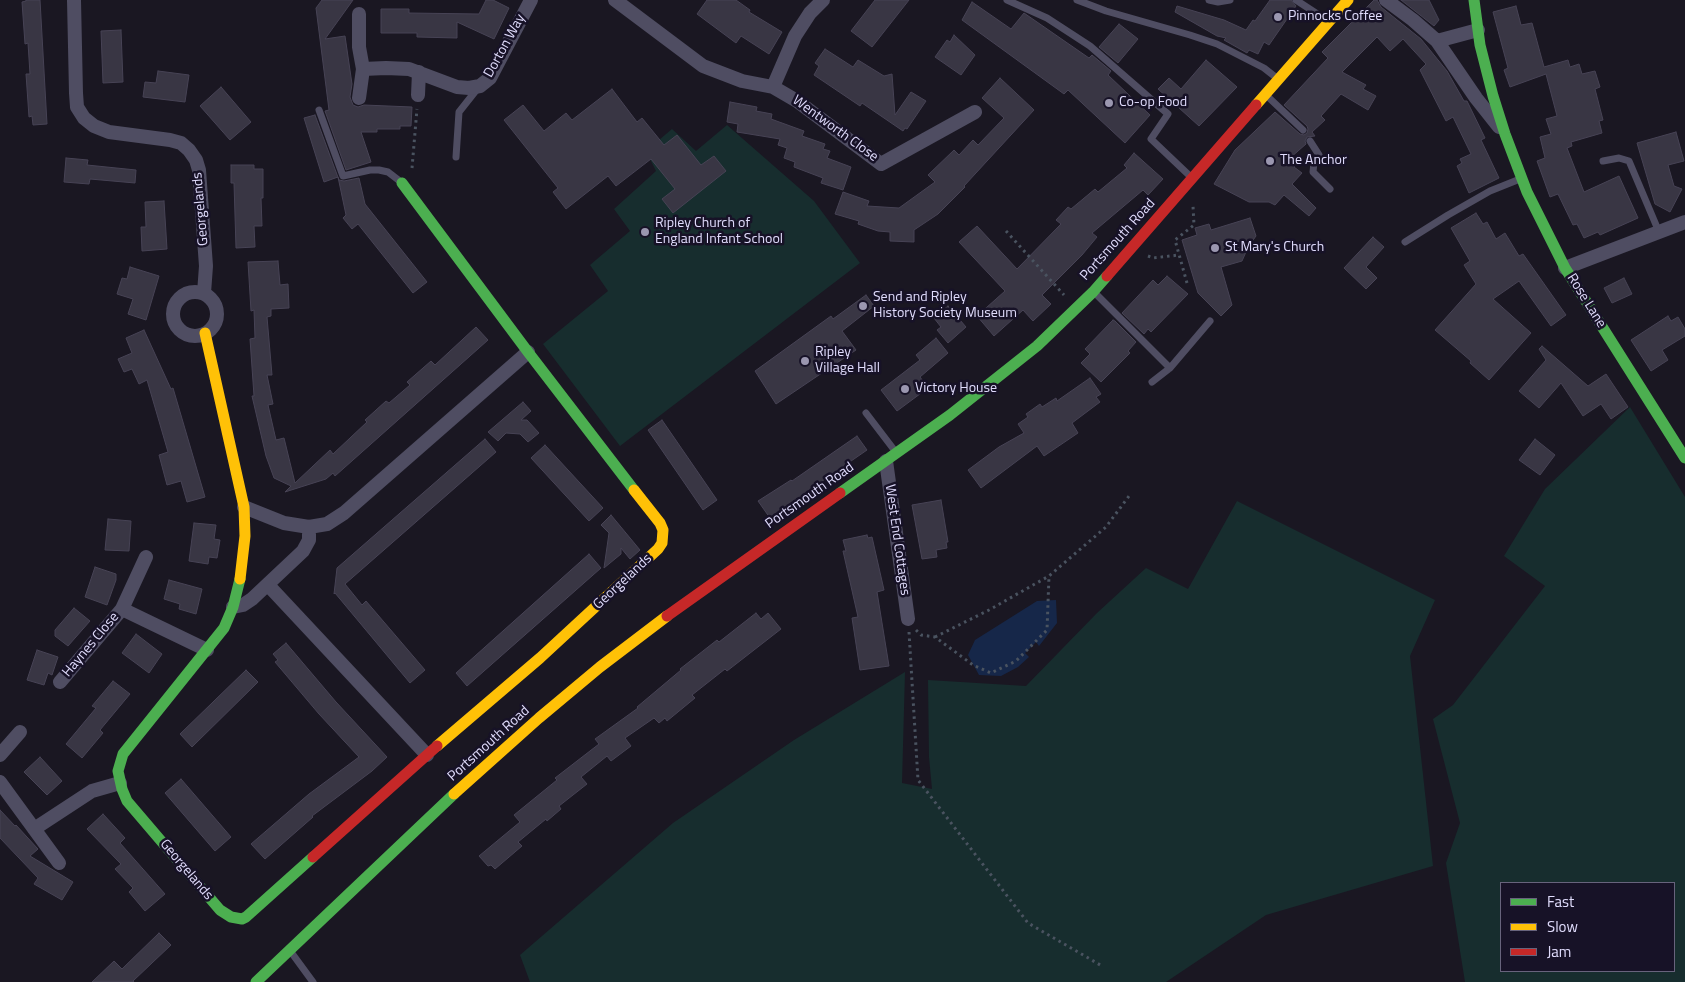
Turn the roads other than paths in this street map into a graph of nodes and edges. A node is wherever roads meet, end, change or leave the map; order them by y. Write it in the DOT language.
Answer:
graph roads {
  1 [pos="74,0"];
  2 [pos="531,0"];
  3 [pos="615,0"];
  4 [pos="823,0"];
  5 [pos="1007,0"];
  6 [pos="1077,0"];
  7 [pos="1208,0"];
  8 [pos="1230,0"];
  9 [pos="1296,0"];
  10 [pos="1348,0"];
  11 [pos="1474,0"];
  12 [pos="1391,4"];
  13 [pos="359,14"];
  14 [pos="1328,21"];
  15 [pos="1478,30"];
  16 [pos="1437,41"];
  17 [pos="363,69"];
  18 [pos="419,72"];
  19 [pos="1279,79"];
  20 [pos="480,86"];
  21 [pos="773,87"];
  22 [pos="418,95"];
  23 [pos="1265,95"];
  24 [pos="359,98"];
  25 [pos="319,110"];
  26 [pos="975,112"];
  27 [pos="1303,130"];
  28 [pos="1505,134"];
  29 [pos="1310,141"];
  30 [pos="456,157"];
  31 [pos="1603,161"];
  32 [pos="1193,178"];
  33 [pos="1522,178"];
  34 [pos="402,183"];
  35 [pos="1330,188"];
  36 [pos="1685,222"];
  37 [pos="1659,232"];
  38 [pos="1405,242"];
  39 [pos="1565,268"];
  40 [pos="1093,292"];
  41 [pos="204,293"];
  42 [pos="1210,321"];
  43 [pos="205,333"];
  44 [pos="528,352"];
  45 [pos="1170,368"];
  46 [pos="1152,382"];
  47 [pos="866,413"];
  48 [pos="897,453"];
  49 [pos="1685,458"];
  50 [pos="886,461"];
  51 [pos="244,507"];
  52 [pos="309,527"];
  53 [pos="146,557"];
  54 [pos="268,585"];
  55 [pos="233,607"];
  56 [pos="122,609"];
  57 [pos="908,621"];
  58 [pos="207,650"];
  59 [pos="60,682"];
  60 [pos="20,732"];
  61 [pos="0,755"];
  62 [pos="427,755"];
  63 [pos="0,782"];
  64 [pos="120,783"];
  65 [pos="34,829"];
  66 [pos="59,863"];
  67 [pos="290,950"];
  68 [pos="256,982"];
  69 [pos="313,982"];
  1 -- 41 [label="street, Georgelands"];
  2 -- 20 [label="street, Dorton Way"];
  3 -- 21 [label="street, Wentworth Close"];
  4 -- 21 [label="street"];
  5 -- 32 [label="lane"];
  6 -- 19 [label="lane"];
  7 -- 8 [label="lane"];
  9 -- 14 [label="lane"];
  10 -- 14 [label="street, Portsmouth Road"];
  11 -- 15 [label="street, Rose Lane"];
  12 -- 16 [label="street, Rose Lane"];
  13 -- 17 [label="street"];
  14 -- 19 [label="street, Portsmouth Road"];
  15 -- 16 [label="street"];
  15 -- 28 [label="street, Rose Lane"];
  16 -- 28 [label="street, Rose Lane"];
  17 -- 18 [label="street, Dorton Way"];
  17 -- 24 [label="street"];
  18 -- 20 [label="street, Dorton Way"];
  18 -- 22 [label="street"];
  19 -- 23 [label="street, Portsmouth Road"];
  20 -- 30 [label="lane"];
  21 -- 26 [label="street, Wentworth Close"];
  23 -- 27 [label="lane"];
  23 -- 32 [label="street, Portsmouth Road"];
  25 -- 34 [label="lane"];
  28 -- 33 [label="street, Rose Lane"];
  29 -- 35 [label="lane"];
  31 -- 37 [label="lane"];
  32 -- 40 [label="street, Portsmouth Road"];
  33 -- 38 [label="lane"];
  33 -- 39 [label="street, Rose Lane"];
  34 -- 44 [label="street, Georgelands"];
  36 -- 37 [label="street"];
  37 -- 39 [label="street"];
  39 -- 49 [label="street, Rose Lane"];
  40 -- 45 [label="lane"];
  40 -- 48 [label="street, Portsmouth Road"];
  41 -- 43 [label="street"];
  41 -- 43 [label="street"];
  42 -- 45 [label="lane"];
  43 -- 51 [label="street"];
  44 -- 52 [label="street"];
  44 -- 62 [label="street, Georgelands"];
  45 -- 46 [label="lane"];
  47 -- 48 [label="lane"];
  48 -- 50 [label="street, Portsmouth Road"];
  50 -- 57 [label="street, West End Cottages"];
  50 -- 67 [label="street, Portsmouth Road"];
  51 -- 52 [label="street"];
  51 -- 55 [label="street"];
  52 -- 54 [label="street"];
  53 -- 56 [label="street, Haynes Close"];
  54 -- 55 [label="street"];
  54 -- 62 [label="street"];
  55 -- 58 [label="street"];
  56 -- 58 [label="street, Haynes Close"];
  56 -- 59 [label="street, Haynes Close"];
  58 -- 64 [label="street"];
  60 -- 61 [label="street"];
  62 -- 64 [label="street, Georgelands"];
  63 -- 65 [label="street"];
  64 -- 65 [label="street"];
  65 -- 66 [label="street"];
  67 -- 68 [label="street, Portsmouth Road"];
  67 -- 69 [label="lane"];
}
